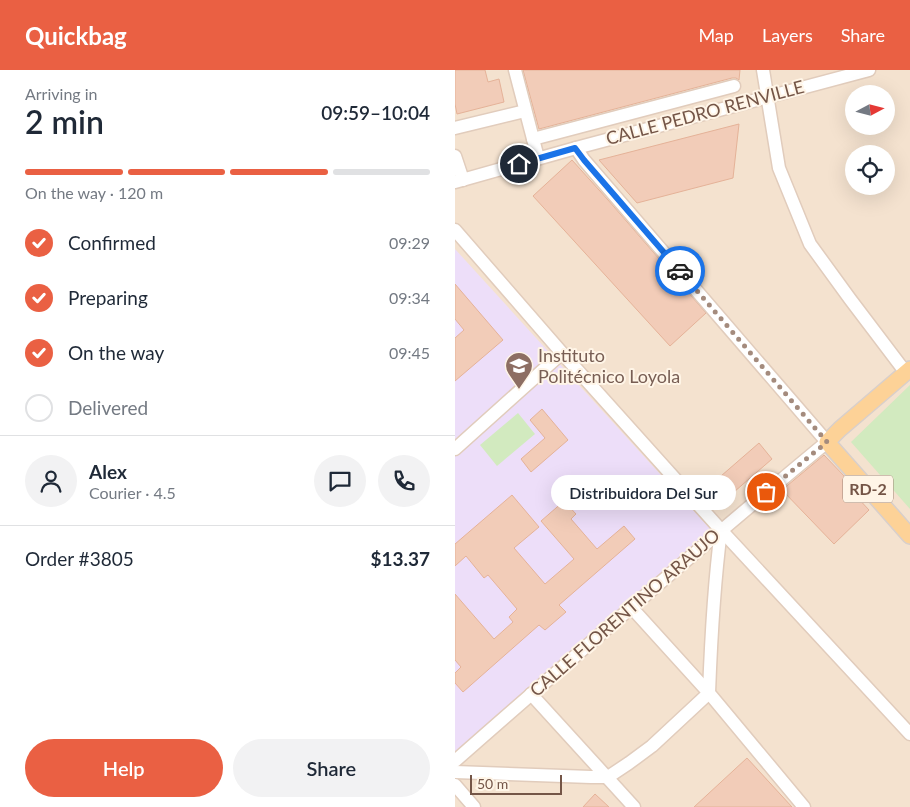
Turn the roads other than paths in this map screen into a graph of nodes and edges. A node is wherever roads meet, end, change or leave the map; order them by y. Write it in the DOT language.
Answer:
graph roads {
  1 [pos="515,70"];
  2 [pos="763,70"];
  3 [pos="869,70"];
  4 [pos="734,86"];
  5 [pos="767,97"];
  6 [pos="525,111"];
  7 [pos="455,128"];
  8 [pos="533,139"];
  9 [pos="575,148"];
  10 [pos="455,156"];
  11 [pos="538,158"];
  12 [pos="459,181"];
  13 [pos="455,230"];
  14 [pos="562,353"];
  15 [pos="908,371"];
  16 [pos="827,442"];
  17 [pos="455,447"];
  18 [pos="721,530"];
  19 [pos="910,536"];
  20 [pos="631,607"];
  21 [pos="709,693"];
  22 [pos="531,694"];
  23 [pos="910,734"];
  24 [pos="455,761"];
  25 [pos="455,772"];
  26 [pos="608,777"];
  27 [pos="455,785"];
  28 [pos="474,807"];
  29 [pos="634,807"];
  30 [pos="804,807"];
  1 -- 6 [label="street"];
  2 -- 5 [label="street"];
  3 -- 5 [label="street, CALLE PEDRO RENVILLE"];
  4 -- 8 [label="street"];
  5 -- 9 [label="street, CALLE PEDRO RENVILLE"];
  5 -- 15 [label="street"];
  6 -- 7 [label="street"];
  6 -- 8 [label="street"];
  8 -- 11 [label="street"];
  9 -- 11 [label="street, CALLE PEDRO RENVILLE"];
  9 -- 16 [label="street"];
  10 -- 12 [label="street"];
  11 -- 12 [label="street, CALLE PEDRO RENVILLE"];
  13 -- 14 [label="street"];
  14 -- 17 [label="street"];
  14 -- 18 [label="street"];
  15 -- 16 [label="main road, CALLE FLORENTINO ARAUJO"];
  16 -- 18 [label="street, CALLE FLORENTINO ARAUJO"];
  16 -- 19 [label="main road, RD-2"];
  18 -- 20 [label="street, CALLE FLORENTINO ARAUJO"];
  18 -- 21 [label="street"];
  18 -- 23 [label="street"];
  20 -- 21 [label="street"];
  20 -- 22 [label="street, CALLE FLORENTINO ARAUJO"];
  21 -- 26 [label="street"];
  21 -- 30 [label="street"];
  22 -- 24 [label="street, CALLE FLORENTINO ARAUJO"];
  22 -- 26 [label="street"];
  25 -- 26 [label="street"];
  26 -- 29 [label="street"];
  27 -- 28 [label="street"];
}
